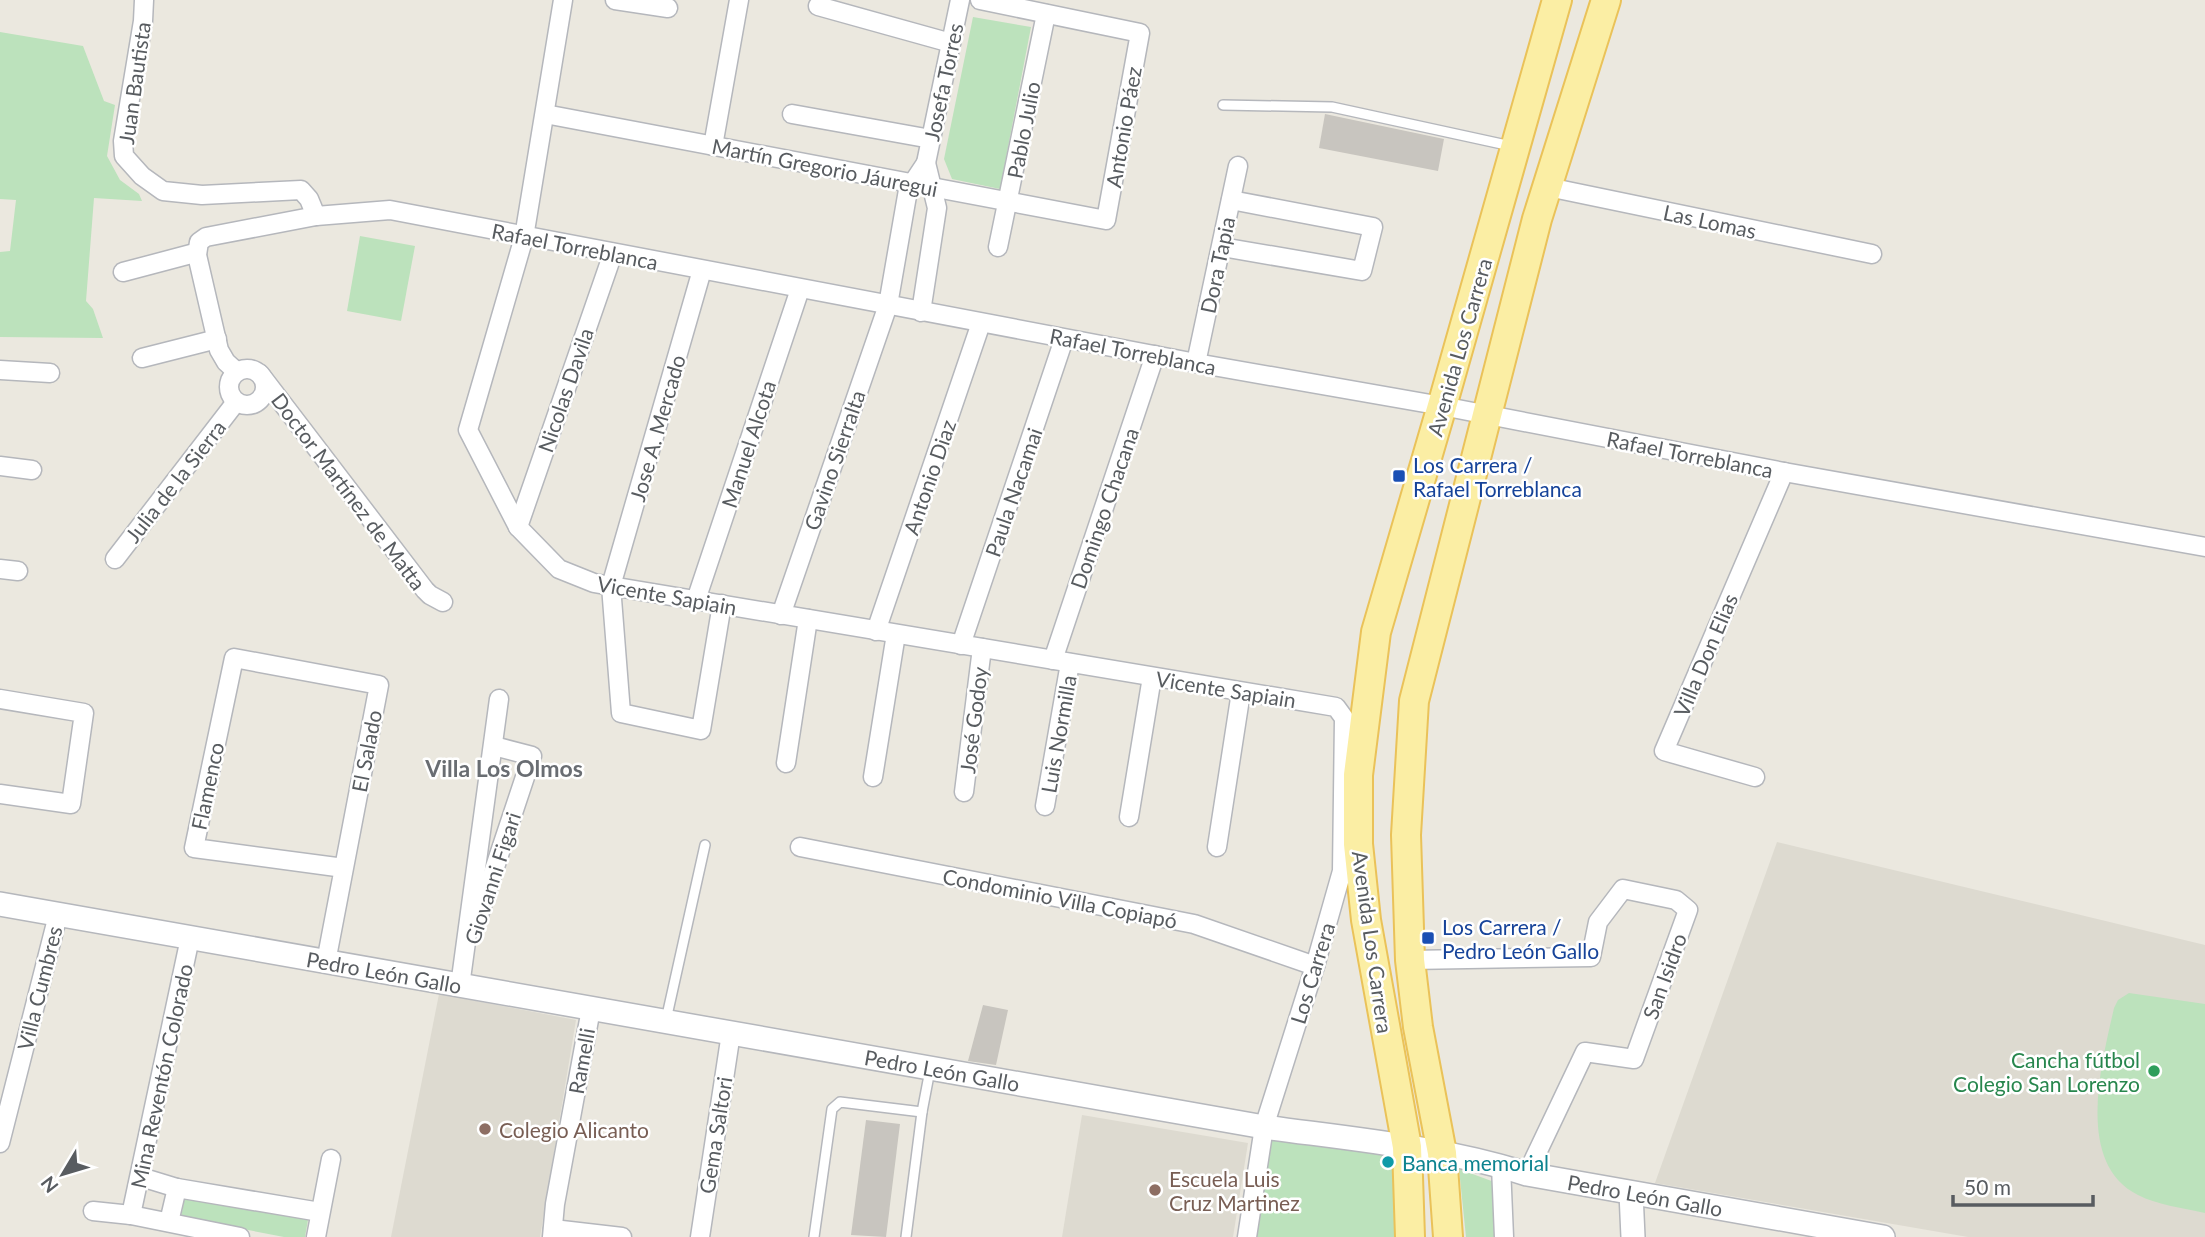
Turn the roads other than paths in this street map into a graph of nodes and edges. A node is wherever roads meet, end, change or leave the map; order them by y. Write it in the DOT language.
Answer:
graph roads {
  1 [pos="144,0"];
  2 [pos="564,0"];
  3 [pos="615,0"];
  4 [pos="740,0"];
  5 [pos="960,0"];
  6 [pos="980,0"];
  7 [pos="1555,0"];
  8 [pos="1606,0"];
  9 [pos="818,6"];
  10 [pos="667,8"];
  11 [pos="1046,14"];
  12 [pos="951,43"];
  13 [pos="1223,105"];
  14 [pos="545,114"];
  15 [pos="792,114"];
  16 [pos="931,139"];
  17 [pos="713,146"];
  18 [pos="1515,147"];
  19 [pos="1238,166"];
  20 [pos="923,185"];
  21 [pos="1548,187"];
  22 [pos="1231,200"];
  23 [pos="1009,201"];
  24 [pos="316,216"];
  25 [pos="1106,220"];
  26 [pos="524,237"];
  27 [pos="998,247"];
  28 [pos="1222,247"];
  29 [pos="613,253"];
  30 [pos="1872,254"];
  31 [pos="197,255"];
  32 [pos="702,270"];
  33 [pos="123,272"];
  34 [pos="800,289"];
  35 [pos="888,305"];
  36 [pos="921,312"];
  37 [pos="981,323"];
  38 [pos="217,339"];
  39 [pos="1065,339"];
  40 [pos="1154,355"];
  41 [pos="142,358"];
  42 [pos="1196,363"];
  43 [pos="0,370"];
  44 [pos="237,372"];
  45 [pos="50,373"];
  46 [pos="260,374"];
  47 [pos="236,402"];
  48 [pos="1442,406"];
  49 [pos="1486,415"];
  50 [pos="0,466"];
  51 [pos="33,470"];
  52 [pos="1784,472"];
  53 [pos="518,527"];
  54 [pos="2205,547"];
  55 [pos="115,559"];
  56 [pos="0,569"];
  57 [pos="18,571"];
  58 [pos="611,586"];
  59 [pos="696,600"];
  60 [pos="443,602"];
  61 [pos="722,604"];
  62 [pos="781,615"];
  63 [pos="808,619"];
  64 [pos="876,631"];
  65 [pos="896,634"];
  66 [pos="961,645"];
  67 [pos="982,648"];
  68 [pos="234,659"];
  69 [pos="1061,661"];
  70 [pos="1152,677"];
  71 [pos="1241,692"];
  72 [pos="0,699"];
  73 [pos="499,699"];
  74 [pos="1336,707"];
  75 [pos="494,746"];
  76 [pos="786,763"];
  77 [pos="873,777"];
  78 [pos="1755,777"];
  79 [pos="964,792"];
  80 [pos="0,794"];
  81 [pos="1045,806"];
  82 [pos="1129,817"];
  83 [pos="705,845"];
  84 [pos="800,847"];
  85 [pos="1217,847"];
  86 [pos="344,868"];
  87 [pos="0,904"];
  88 [pos="58,915"];
  89 [pos="190,938"];
  90 [pos="466,956"];
  91 [pos="1409,960"];
  92 [pos="326,962"];
  93 [pos="1315,966"];
  94 [pos="460,986"];
  95 [pos="591,1009"];
  96 [pos="666,1022"];
  97 [pos="730,1033"];
  98 [pos="931,1068"];
  99 [pos="922,1112"];
  100 [pos="1264,1127"];
  101 [pos="1,1135"];
  102 [pos="1407,1147"];
  103 [pos="1442,1153"];
  104 [pos="331,1159"];
  105 [pos="1501,1166"];
  106 [pos="1527,1174"];
  107 [pos="141,1177"];
  108 [pos="177,1188"];
  109 [pos="1632,1192"];
  110 [pos="93,1211"];
  111 [pos="320,1212"];
  112 [pos="131,1215"];
  113 [pos="169,1222"];
  114 [pos="552,1233"];
  115 [pos="240,1237"];
  116 [pos="316,1237"];
  117 [pos="622,1237"];
  118 [pos="700,1237"];
  119 [pos="814,1237"];
  120 [pos="906,1237"];
  121 [pos="1247,1237"];
  122 [pos="1410,1237"];
  123 [pos="1448,1237"];
  124 [pos="1504,1237"];
  125 [pos="1633,1237"];
  126 [pos="1883,1237"];
  1 -- 24 [label="street, Juan Bautista"];
  2 -- 14 [label="street, Vicente Sapiain"];
  3 -- 10 [label="street"];
  4 -- 17 [label="street"];
  5 -- 12 [label="street, Josefa Torres"];
  6 -- 11 [label="street"];
  7 -- 18 [label="main road, Avenida Los Carrera"];
  8 -- 21 [label="main road, Avenida Los Carrera"];
  9 -- 12 [label="street"];
  11 -- 23 [label="street, Pablo Julio"];
  11 -- 25 [label="street, Antonio Páez"];
  12 -- 16 [label="street, Josefa Torres"];
  13 -- 18 [label="lane"];
  14 -- 17 [label="street, Martín Gregorio Jáuregui"];
  14 -- 26 [label="street, Vicente Sapiain"];
  15 -- 16 [label="street"];
  16 -- 20 [label="street, Josefa Torres"];
  17 -- 20 [label="street, Martín Gregorio Jáuregui"];
  18 -- 48 [label="main road, Avenida Los Carrera"];
  19 -- 22 [label="street, Dora Tapia"];
  20 -- 23 [label="street, Martín Gregorio Jáuregui"];
  20 -- 35 [label="street"];
  20 -- 36 [label="street, Josefa Torres"];
  21 -- 30 [label="street, Las Lomas"];
  21 -- 49 [label="main road, Avenida Los Carrera"];
  22 -- 28 [label="street, Dora Tapia"];
  22 -- 28 [label="street"];
  23 -- 25 [label="street, Martín Gregorio Jáuregui"];
  23 -- 27 [label="street, Pablo Julio"];
  24 -- 26 [label="street, Rafael Torreblanca"];
  24 -- 31 [label="street, Rafael Torreblanca"];
  26 -- 29 [label="street, Rafael Torreblanca"];
  26 -- 53 [label="street, Vicente Sapiain"];
  28 -- 42 [label="street, Dora Tapia"];
  29 -- 32 [label="street, Rafael Torreblanca"];
  29 -- 53 [label="street, Nicolas Davila"];
  31 -- 33 [label="street"];
  31 -- 38 [label="street"];
  32 -- 34 [label="street, Rafael Torreblanca"];
  32 -- 58 [label="street, Jose A. Mercado"];
  34 -- 35 [label="street, Rafael Torreblanca"];
  34 -- 59 [label="street, Manuel Alcota"];
  35 -- 36 [label="street, Rafael Torreblanca"];
  35 -- 62 [label="street, Gavino Sierralta"];
  36 -- 37 [label="street, Rafael Torreblanca"];
  37 -- 39 [label="street, Rafael Torreblanca"];
  37 -- 64 [label="street, Antonio Diaz"];
  38 -- 41 [label="street"];
  38 -- 44 [label="street"];
  39 -- 40 [label="street, Rafael Torreblanca"];
  39 -- 66 [label="street, Paula Nacamai"];
  40 -- 42 [label="street, Rafael Torreblanca"];
  40 -- 69 [label="street, Domingo Chacana"];
  42 -- 48 [label="street, Rafael Torreblanca"];
  43 -- 45 [label="street"];
  44 -- 46 [label="street"];
  44 -- 47 [label="street"];
  46 -- 47 [label="street"];
  46 -- 60 [label="street, Doctor Martínez de Matta"];
  47 -- 55 [label="street, Julia de la Sierra"];
  48 -- 49 [label="street, Rafael Torreblanca"];
  48 -- 102 [label="main road, Avenida Los Carrera"];
  49 -- 52 [label="street, Rafael Torreblanca"];
  49 -- 91 [label="main road, Avenida Los Carrera"];
  50 -- 51 [label="street"];
  52 -- 54 [label="street, Rafael Torreblanca"];
  52 -- 78 [label="street, Villa Don Elias"];
  53 -- 58 [label="street, Vicente Sapiain"];
  56 -- 57 [label="street"];
  58 -- 59 [label="street, Vicente Sapiain"];
  58 -- 61 [label="street"];
  59 -- 61 [label="street, Vicente Sapiain"];
  61 -- 62 [label="street, Vicente Sapiain"];
  62 -- 63 [label="street, Vicente Sapiain"];
  63 -- 64 [label="street, Vicente Sapiain"];
  63 -- 76 [label="street"];
  64 -- 65 [label="street, Vicente Sapiain"];
  65 -- 66 [label="street, Vicente Sapiain"];
  65 -- 77 [label="street"];
  66 -- 67 [label="street, Vicente Sapiain"];
  67 -- 69 [label="street, Vicente Sapiain"];
  67 -- 79 [label="street, José Godoy"];
  68 -- 86 [label="street, El Salado"];
  68 -- 86 [label="street, Flamenco"];
  69 -- 70 [label="street, Vicente Sapiain"];
  69 -- 81 [label="street, Luis Normilla"];
  70 -- 71 [label="street, Vicente Sapiain"];
  70 -- 82 [label="street"];
  71 -- 74 [label="street, Vicente Sapiain"];
  71 -- 85 [label="street"];
  72 -- 80 [label="street"];
  73 -- 75 [label="street, Giovanni Figari"];
  74 -- 93 [label="street, Los Carrera"];
  75 -- 90 [label="street, Giovanni Figari"];
  75 -- 90 [label="street, Giovanni Figari"];
  83 -- 96 [label="lane"];
  84 -- 93 [label="street, Condominio Villa Copiapó"];
  86 -- 92 [label="street, El Salado"];
  87 -- 88 [label="street, Pedro León Gallo"];
  88 -- 89 [label="street, Pedro León Gallo"];
  88 -- 101 [label="street, Villa Cumbres"];
  89 -- 92 [label="street, Pedro León Gallo"];
  89 -- 107 [label="street, Mina Reventón Colorado"];
  90 -- 94 [label="street, Giovanni Figari"];
  91 -- 103 [label="main road, Avenida Los Carrera"];
  91 -- 106 [label="street, San Isidro"];
  92 -- 94 [label="street, Pedro León Gallo"];
  93 -- 100 [label="street, Los Carrera"];
  94 -- 95 [label="street, Pedro León Gallo"];
  95 -- 96 [label="street, Pedro León Gallo"];
  95 -- 114 [label="street, Ramelli"];
  96 -- 97 [label="street, Pedro León Gallo"];
  97 -- 98 [label="street, Pedro León Gallo"];
  97 -- 118 [label="street, Gema Saltori"];
  98 -- 99 [label="lane"];
  98 -- 100 [label="street, Pedro León Gallo"];
  99 -- 119 [label="lane"];
  99 -- 120 [label="lane"];
  100 -- 102 [label="street, Pedro León Gallo"];
  100 -- 121 [label="street, Los Carrera"];
  102 -- 103 [label="street, Pedro León Gallo"];
  102 -- 122 [label="main road, Avenida Los Carrera"];
  103 -- 105 [label="street, Pedro León Gallo"];
  103 -- 123 [label="main road, Avenida Los Carrera"];
  104 -- 111 [label="street"];
  105 -- 106 [label="street, Pedro León Gallo"];
  105 -- 124 [label="street"];
  106 -- 109 [label="street, Pedro León Gallo"];
  107 -- 108 [label="street"];
  107 -- 112 [label="street, Mina Reventón Colorado"];
  108 -- 111 [label="street"];
  108 -- 113 [label="street"];
  109 -- 125 [label="street"];
  109 -- 126 [label="street, Pedro León Gallo"];
  110 -- 112 [label="street"];
  111 -- 116 [label="street"];
  112 -- 113 [label="street"];
  113 -- 115 [label="street"];
  114 -- 117 [label="street"];
}
